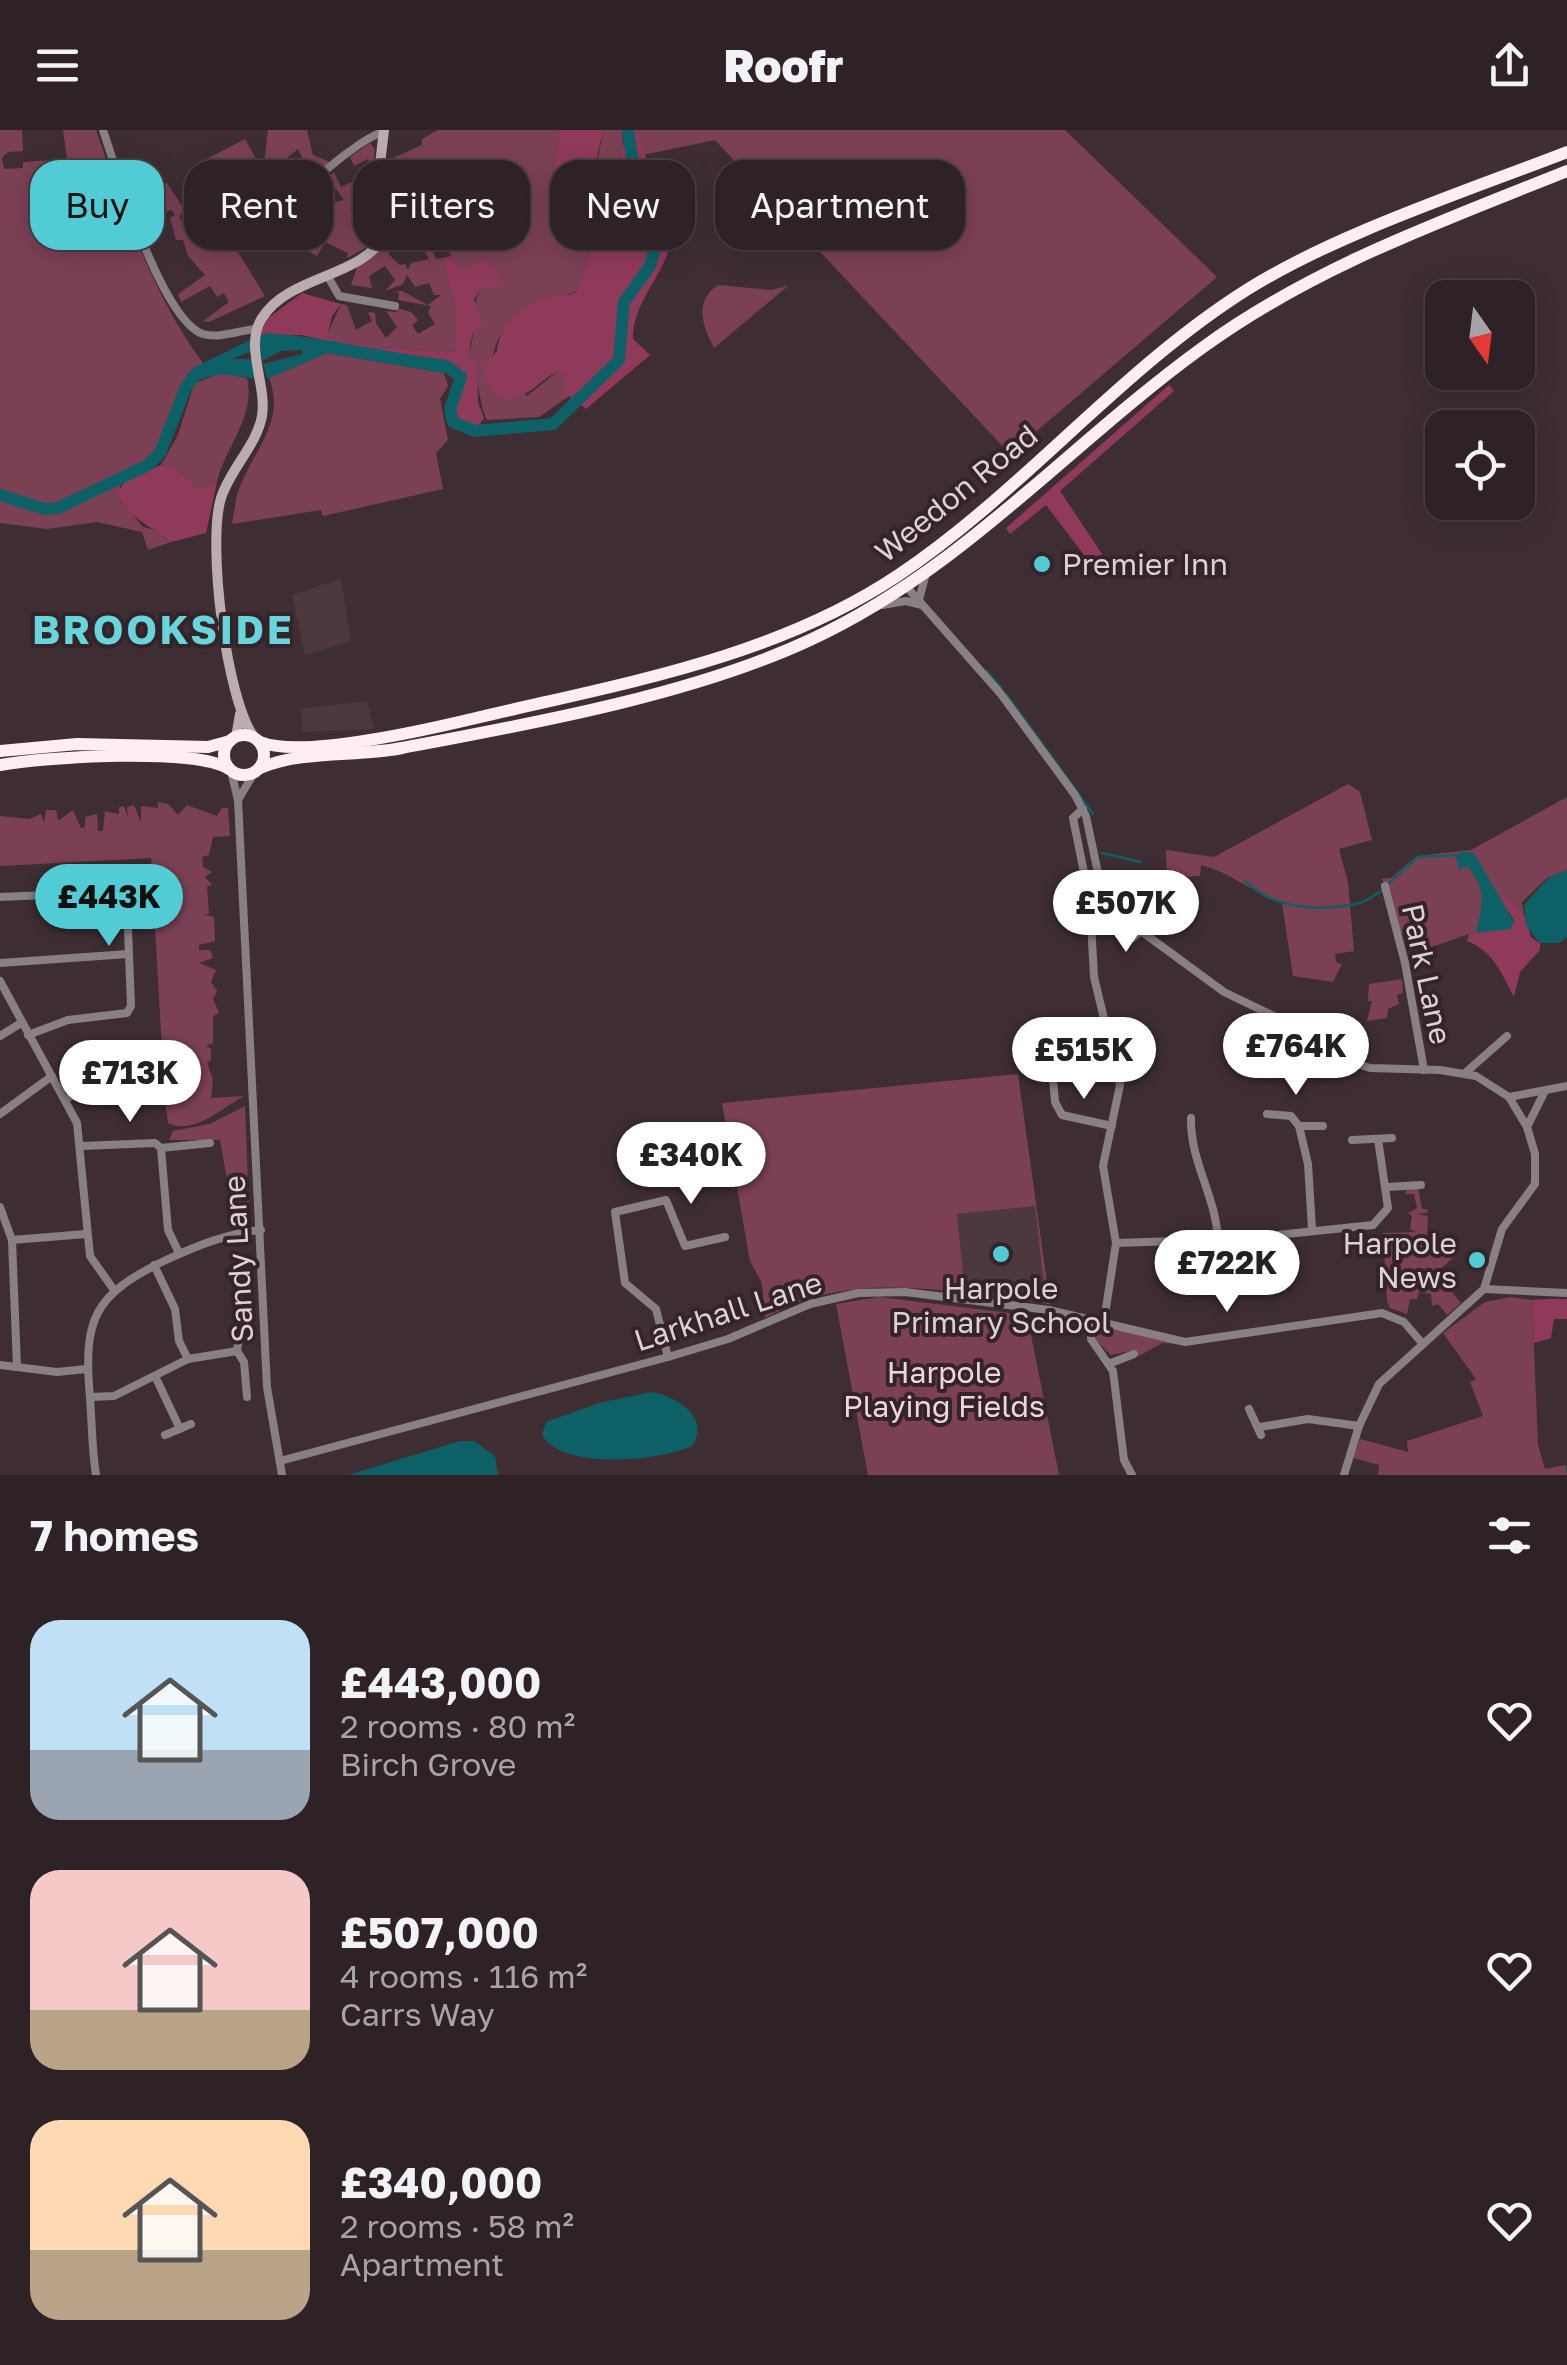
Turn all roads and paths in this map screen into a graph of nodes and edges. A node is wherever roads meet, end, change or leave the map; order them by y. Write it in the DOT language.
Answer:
graph roads {
  1 [pos="103,130"];
  2 [pos="384,131"];
  3 [pos="1567,152"];
  4 [pos="333,165"];
  5 [pos="1567,171"];
  6 [pos="327,275"];
  7 [pos="395,306"];
  8 [pos="256,333"];
  9 [pos="925,577"];
  10 [pos="894,578"];
  11 [pos="908,587"];
  12 [pos="920,602"];
  13 [pos="878,606"];
  14 [pos="240,714"];
  15 [pos="233,739"];
  16 [pos="257,740"];
  17 [pos="0,751"];
  18 [pos="0,765"];
  19 [pos="230,770"];
  20 [pos="257,771"];
  21 [pos="238,800"];
  22 [pos="1082,809"];
  23 [pos="1385,886"];
  24 [pos="0,897"];
  25 [pos="1092,918"];
  26 [pos="1142,929"];
  27 [pos="128,954"];
  28 [pos="0,963"];
  29 [pos="0,982"];
  30 [pos="21,1023"];
  31 [pos="28,1035"];
  32 [pos="0,1036"];
  33 [pos="1506,1036"];
  34 [pos="1424,1070"];
  35 [pos="1465,1073"];
  36 [pos="52,1076"];
  37 [pos="1053,1078"];
  38 [pos="135,1084"];
  39 [pos="1567,1086"];
  40 [pos="1545,1090"];
  41 [pos="1509,1097"];
  42 [pos="64,1099"];
  43 [pos="0,1114"];
  44 [pos="1267,1114"];
  45 [pos="1191,1118"];
  46 [pos="1112,1126"];
  47 [pos="1299,1126"];
  48 [pos="1324,1126"];
  49 [pos="1527,1128"];
  50 [pos="1392,1138"];
  51 [pos="1378,1139"];
  52 [pos="1352,1140"];
  53 [pos="210,1143"];
  54 [pos="82,1146"];
  55 [pos="161,1148"];
  56 [pos="1420,1185"];
  57 [pos="1387,1187"];
  58 [pos="0,1207"];
  59 [pos="1312,1228"];
  60 [pos="261,1230"];
  61 [pos="86,1234"];
  62 [pos="726,1237"];
  63 [pos="12,1240"];
  64 [pos="1218,1240"];
  65 [pos="1116,1244"];
  66 [pos="180,1253"];
  67 [pos="154,1265"];
  68 [pos="14,1273"];
  69 [pos="0,1274"];
  70 [pos="238,1286"];
  71 [pos="1484,1288"];
  72 [pos="114,1290"];
  73 [pos="1567,1293"];
  74 [pos="1093,1319"];
  75 [pos="1104,1321"];
  76 [pos="1422,1344"];
  77 [pos="236,1351"];
  78 [pos="1134,1354"];
  79 [pos="668,1357"];
  80 [pos="188,1359"];
  81 [pos="1111,1364"];
  82 [pos="0,1365"];
  83 [pos="17,1367"];
  84 [pos="87,1369"];
  85 [pos="154,1376"];
  86 [pos="90,1397"];
  87 [pos="247,1398"];
  88 [pos="1249,1410"];
  89 [pos="191,1424"];
  90 [pos="1359,1426"];
  91 [pos="180,1428"];
  92 [pos="165,1434"];
  93 [pos="280,1461"];
  94 [pos="96,1475"];
  95 [pos="282,1475"];
  96 [pos="1132,1475"];
  97 [pos="1344,1475"];
  1 -- 8 [label="street"];
  2 -- 4 [label="street"];
  2 -- 6 [label="street"];
  3 -- 10 [label="highway, Weedon Road"];
  5 -- 9 [label="highway, Weedon Road"];
  6 -- 7 [label="street"];
  6 -- 8 [label="street"];
  8 -- 14 [label="street"];
  9 -- 11 [label="highway, Weedon Road"];
  9 -- 12 [label="street"];
  10 -- 11 [label="street"];
  10 -- 16 [label="highway, Weedon Road"];
  11 -- 12 [label="street"];
  11 -- 13 [label="highway, Weedon Road"];
  12 -- 13 [label="street"];
  12 -- 22 [label="street"];
  13 -- 20 [label="highway, Weedon Road"];
  14 -- 15 [label="street"];
  14 -- 16 [label="street"];
  15 -- 16 [label="highway"];
  15 -- 17 [label="highway"];
  15 -- 19 [label="highway"];
  16 -- 20 [label="highway"];
  18 -- 19 [label="highway"];
  19 -- 20 [label="highway"];
  19 -- 21 [label="street"];
  20 -- 21 [label="street"];
  21 -- 60 [label="street, Sandy Lane"];
  22 -- 25 [label="street"];
  22 -- 26 [label="street"];
  23 -- 34 [label="street, Park Lane"];
  24 -- 27 [label="street"];
  25 -- 26 [label="street"];
  25 -- 46 [label="street"];
  26 -- 34 [label="street"];
  27 -- 28 [label="street"];
  27 -- 31 [label="street"];
  29 -- 30 [label="street"];
  30 -- 31 [label="street"];
  30 -- 32 [label="street"];
  31 -- 36 [label="street"];
  33 -- 35 [label="street"];
  34 -- 35 [label="street"];
  35 -- 41 [label="street"];
  36 -- 42 [label="street"];
  36 -- 43 [label="street"];
  37 -- 46 [label="street"];
  38 -- 42 [label="street"];
  39 -- 40 [label="street"];
  40 -- 41 [label="street"];
  40 -- 49 [label="street"];
  41 -- 49 [label="street"];
  42 -- 54 [label="street"];
  44 -- 47 [label="street"];
  45 -- 64 [label="street"];
  46 -- 65 [label="street"];
  47 -- 48 [label="street"];
  47 -- 59 [label="street"];
  49 -- 71 [label="street"];
  50 -- 51 [label="street"];
  51 -- 52 [label="street"];
  51 -- 57 [label="street"];
  53 -- 55 [label="street"];
  54 -- 55 [label="street"];
  54 -- 61 [label="street"];
  55 -- 66 [label="street"];
  56 -- 57 [label="street"];
  57 -- 59 [label="street"];
  58 -- 63 [label="street"];
  59 -- 64 [label="street"];
  60 -- 66 [label="street"];
  60 -- 93 [label="street, Sandy Lane"];
  61 -- 63 [label="street"];
  61 -- 72 [label="street"];
  62 -- 79 [label="street"];
  63 -- 68 [label="street"];
  64 -- 65 [label="street"];
  65 -- 75 [label="street"];
  66 -- 67 [label="street"];
  67 -- 72 [label="street"];
  67 -- 80 [label="street"];
  68 -- 69 [label="street"];
  68 -- 83 [label="street"];
  70 -- 77 [label="street"];
  71 -- 73 [label="street"];
  71 -- 76 [label="street"];
  72 -- 84 [label="street"];
  74 -- 75 [label="street, Larkhall Lane"];
  74 -- 79 [label="street, Larkhall Lane"];
  74 -- 81 [label="street"];
  75 -- 76 [label="street, Larkhall Lane"];
  76 -- 90 [label="street"];
  77 -- 80 [label="street"];
  77 -- 87 [label="street"];
  78 -- 81 [label="street"];
  79 -- 93 [label="street, Larkhall Lane"];
  80 -- 85 [label="street"];
  81 -- 96 [label="street"];
  82 -- 83 [label="street"];
  83 -- 84 [label="street"];
  84 -- 86 [label="street"];
  85 -- 86 [label="street"];
  85 -- 91 [label="street"];
  86 -- 94 [label="street"];
  88 -- 90 [label="street"];
  89 -- 91 [label="street"];
  90 -- 97 [label="street"];
  91 -- 92 [label="street"];
  93 -- 95 [label="street, Sandy Lane"];
}
